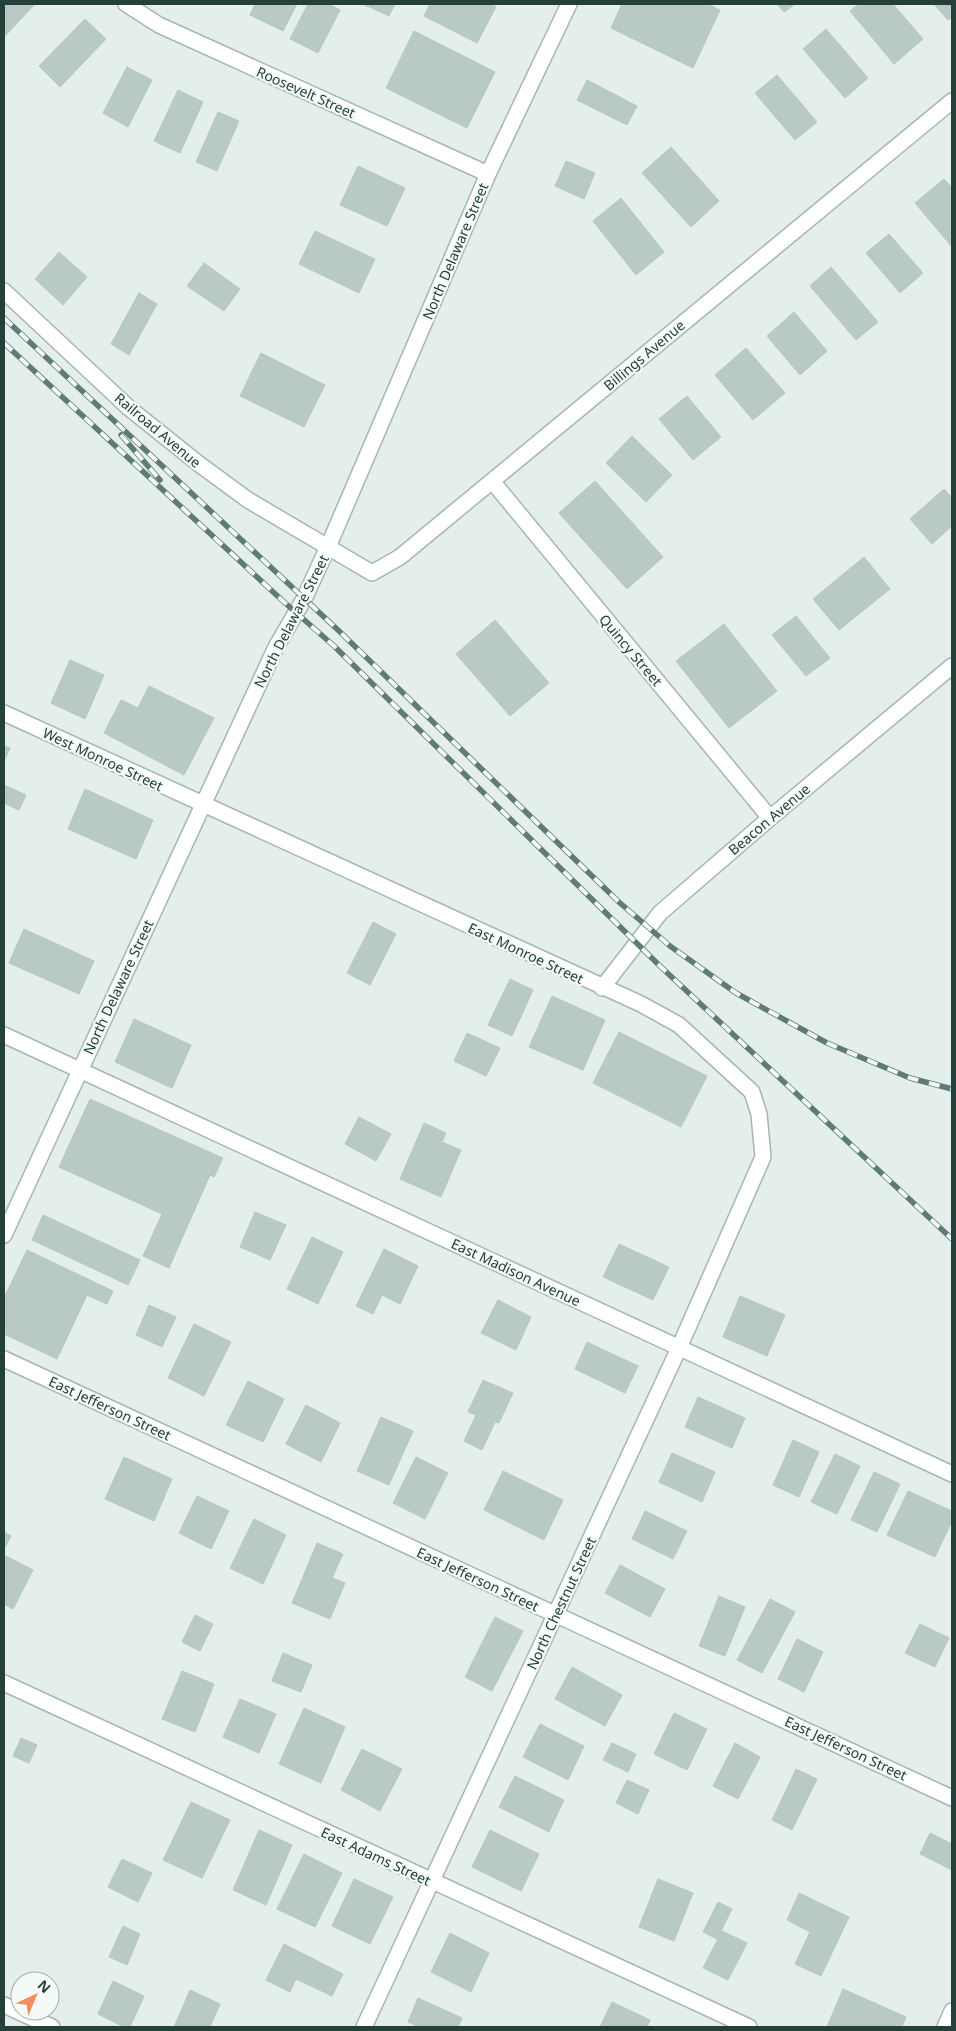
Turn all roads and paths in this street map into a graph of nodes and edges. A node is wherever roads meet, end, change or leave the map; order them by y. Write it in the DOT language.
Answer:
graph roads {
  1 [pos="126,4"];
  2 [pos="569,4"];
  3 [pos="952,101"];
  4 [pos="488,174"];
  5 [pos="4,291"];
  6 [pos="492,481"];
  7 [pos="328,547"];
  8 [pos="952,666"];
  9 [pos="4,713"];
  10 [pos="203,804"];
  11 [pos="770,818"];
  12 [pos="602,988"];
  13 [pos="4,1035"];
  14 [pos="80,1070"];
  15 [pos="755,1177"];
  16 [pos="4,1235"];
  17 [pos="679,1348"];
  18 [pos="4,1359"];
  19 [pos="952,1474"];
  20 [pos="556,1615"];
  21 [pos="4,1683"];
  22 [pos="952,1798"];
  23 [pos="431,1881"];
  24 [pos="4,2005"];
  25 [pos="952,2011"];
  26 [pos="52,2027"];
  27 [pos="364,2027"];
  28 [pos="749,2027"];
  29 [pos="945,2027"];
  1 -- 4 [label="street, Roosevelt Street"];
  2 -- 4 [label="street, North Delaware Street"];
  3 -- 6 [label="street, Billings Avenue"];
  4 -- 7 [label="street, North Delaware Street"];
  5 -- 7 [label="street, Railroad Avenue"];
  6 -- 7 [label="street, Billings Avenue"];
  6 -- 11 [label="street, Quincy Street"];
  7 -- 10 [label="street, North Delaware Street"];
  8 -- 11 [label="street, Beacon Avenue"];
  9 -- 10 [label="street, West Monroe Street"];
  10 -- 12 [label="street, East Monroe Street"];
  10 -- 14 [label="street, North Delaware Street"];
  11 -- 12 [label="street, Beacon Avenue"];
  12 -- 15 [label="street, East Monroe Street"];
  13 -- 14 [label="street, East Madison Avenue"];
  14 -- 16 [label="street, North Delaware Street"];
  14 -- 17 [label="street, East Madison Avenue"];
  15 -- 17 [label="street, North Chestnut Street"];
  17 -- 19 [label="street, East Madison Avenue"];
  17 -- 20 [label="street, North Chestnut Street"];
  18 -- 20 [label="street, East Jefferson Street"];
  20 -- 22 [label="street, East Jefferson Street"];
  20 -- 23 [label="street, North Chestnut Street"];
  21 -- 23 [label="street, East Adams Street"];
  23 -- 27 [label="street, North Chestnut Street"];
  23 -- 28 [label="street, East Adams Street"];
  24 -- 26 [label="street"];
  25 -- 29 [label="street"];
}
